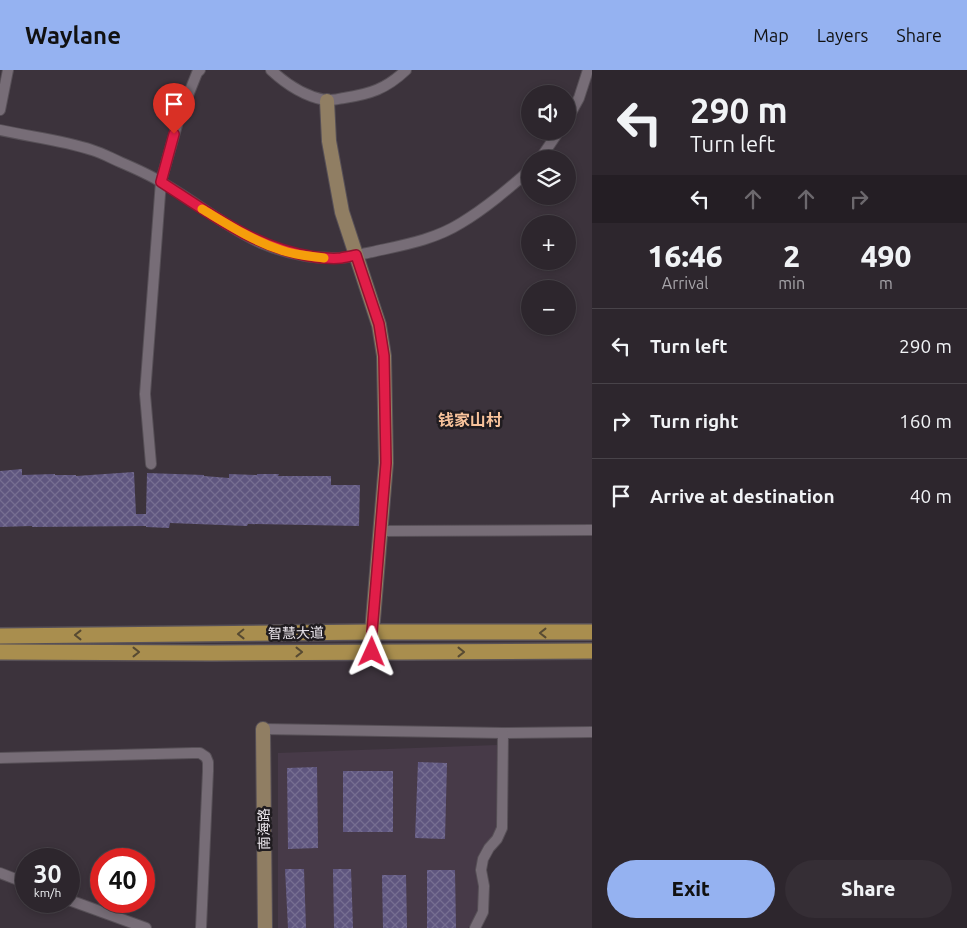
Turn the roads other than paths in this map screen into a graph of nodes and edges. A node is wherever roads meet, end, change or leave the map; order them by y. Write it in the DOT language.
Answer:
graph roads {
  1 [pos="8,70"];
  2 [pos="200,70"];
  3 [pos="271,70"];
  4 [pos="406,70"];
  5 [pos="588,70"];
  6 [pos="327,101"];
  7 [pos="576,103"];
  8 [pos="0,110"];
  9 [pos="0,130"];
  10 [pos="521,178"];
  11 [pos="161,182"];
  12 [pos="356,255"];
  13 [pos="151,464"];
  14 [pos="592,530"];
  15 [pos="380,531"];
  16 [pos="372,632"];
  17 [pos="592,632"];
  18 [pos="0,636"];
  19 [pos="592,651"];
  20 [pos="0,652"];
  21 [pos="372,652"];
  22 [pos="263,729"];
  23 [pos="592,732"];
  24 [pos="503,733"];
  25 [pos="0,758"];
  26 [pos="0,873"];
  27 [pos="15,879"];
  28 [pos="80,904"];
  29 [pos="146,928"];
  30 [pos="201,928"];
  31 [pos="265,928"];
  32 [pos="475,928"];
  1 -- 8 [label="street"];
  2 -- 11 [label="street"];
  3 -- 6 [label="street"];
  4 -- 6 [label="street"];
  5 -- 7 [label="street"];
  6 -- 12 [label="street"];
  9 -- 11 [label="street"];
  10 -- 12 [label="street"];
  11 -- 12 [label="street"];
  11 -- 13 [label="street"];
  12 -- 15 [label="street"];
  14 -- 15 [label="street"];
  15 -- 16 [label="street"];
  17 -- 16 [label="main road, 智慧大道, one-way"];
  16 -- 18 [label="main road, 智慧大道, one-way"];
  16 -- 21 [label="street"];
  21 -- 19 [label="main road, 智慧大道, one-way"];
  20 -- 21 [label="main road, 智慧大道, one-way"];
  22 -- 24 [label="street"];
  22 -- 31 [label="street, 南海路"];
  23 -- 24 [label="street"];
  24 -- 32 [label="street"];
  25 -- 30 [label="street"];
  26 -- 27 [label="street"];
  28 -- 29 [label="street"];
}
